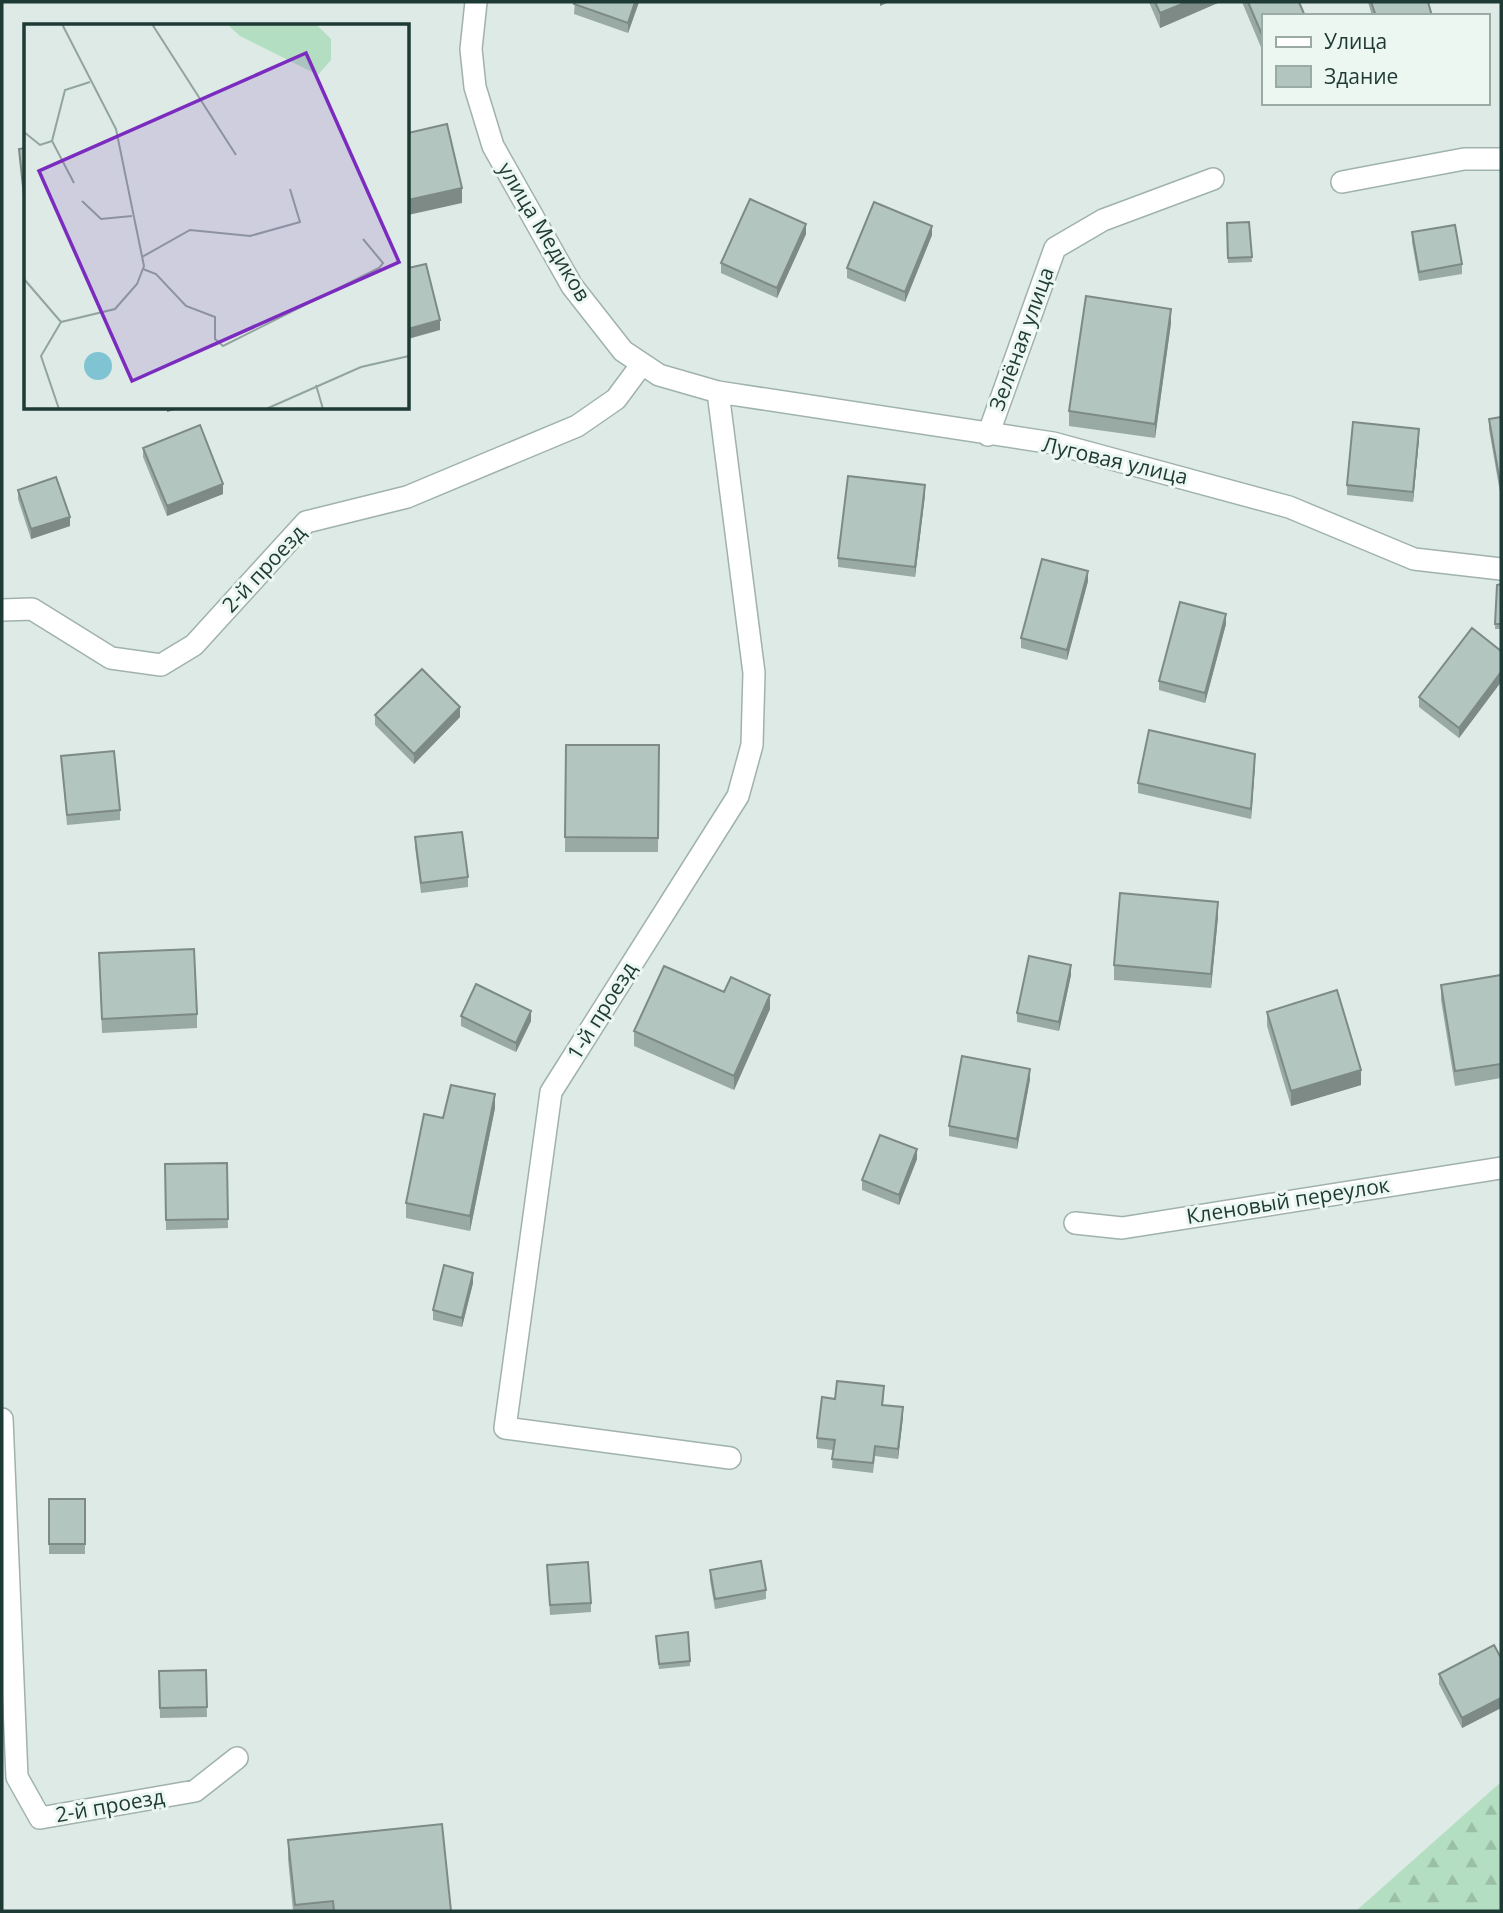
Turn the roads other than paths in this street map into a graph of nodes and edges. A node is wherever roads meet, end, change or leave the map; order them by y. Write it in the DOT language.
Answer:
graph roads {
  1 [pos="476,2"];
  2 [pos="1501,159"];
  3 [pos="1213,179"];
  4 [pos="1342,182"];
  5 [pos="642,364"];
  6 [pos="718,392"];
  7 [pos="988,435"];
  8 [pos="1501,569"];
  9 [pos="2,610"];
  10 [pos="1501,1168"];
  11 [pos="1074,1223"];
  12 [pos="2,1419"];
  13 [pos="730,1458"];
  14 [pos="237,1758"];
  1 -- 5 [label="street, улица Медиков"];
  2 -- 4 [label="street"];
  3 -- 7 [label="street, Зелёная улица"];
  5 -- 6 [label="street, улица Медиков"];
  5 -- 9 [label="street, 2-й проезд"];
  6 -- 7 [label="street, Луговая улица"];
  6 -- 13 [label="street, 1-й проезд"];
  7 -- 8 [label="street, Луговая улица"];
  10 -- 11 [label="street, Кленовый переулок"];
  12 -- 14 [label="street, 2-й проезд"];
}
